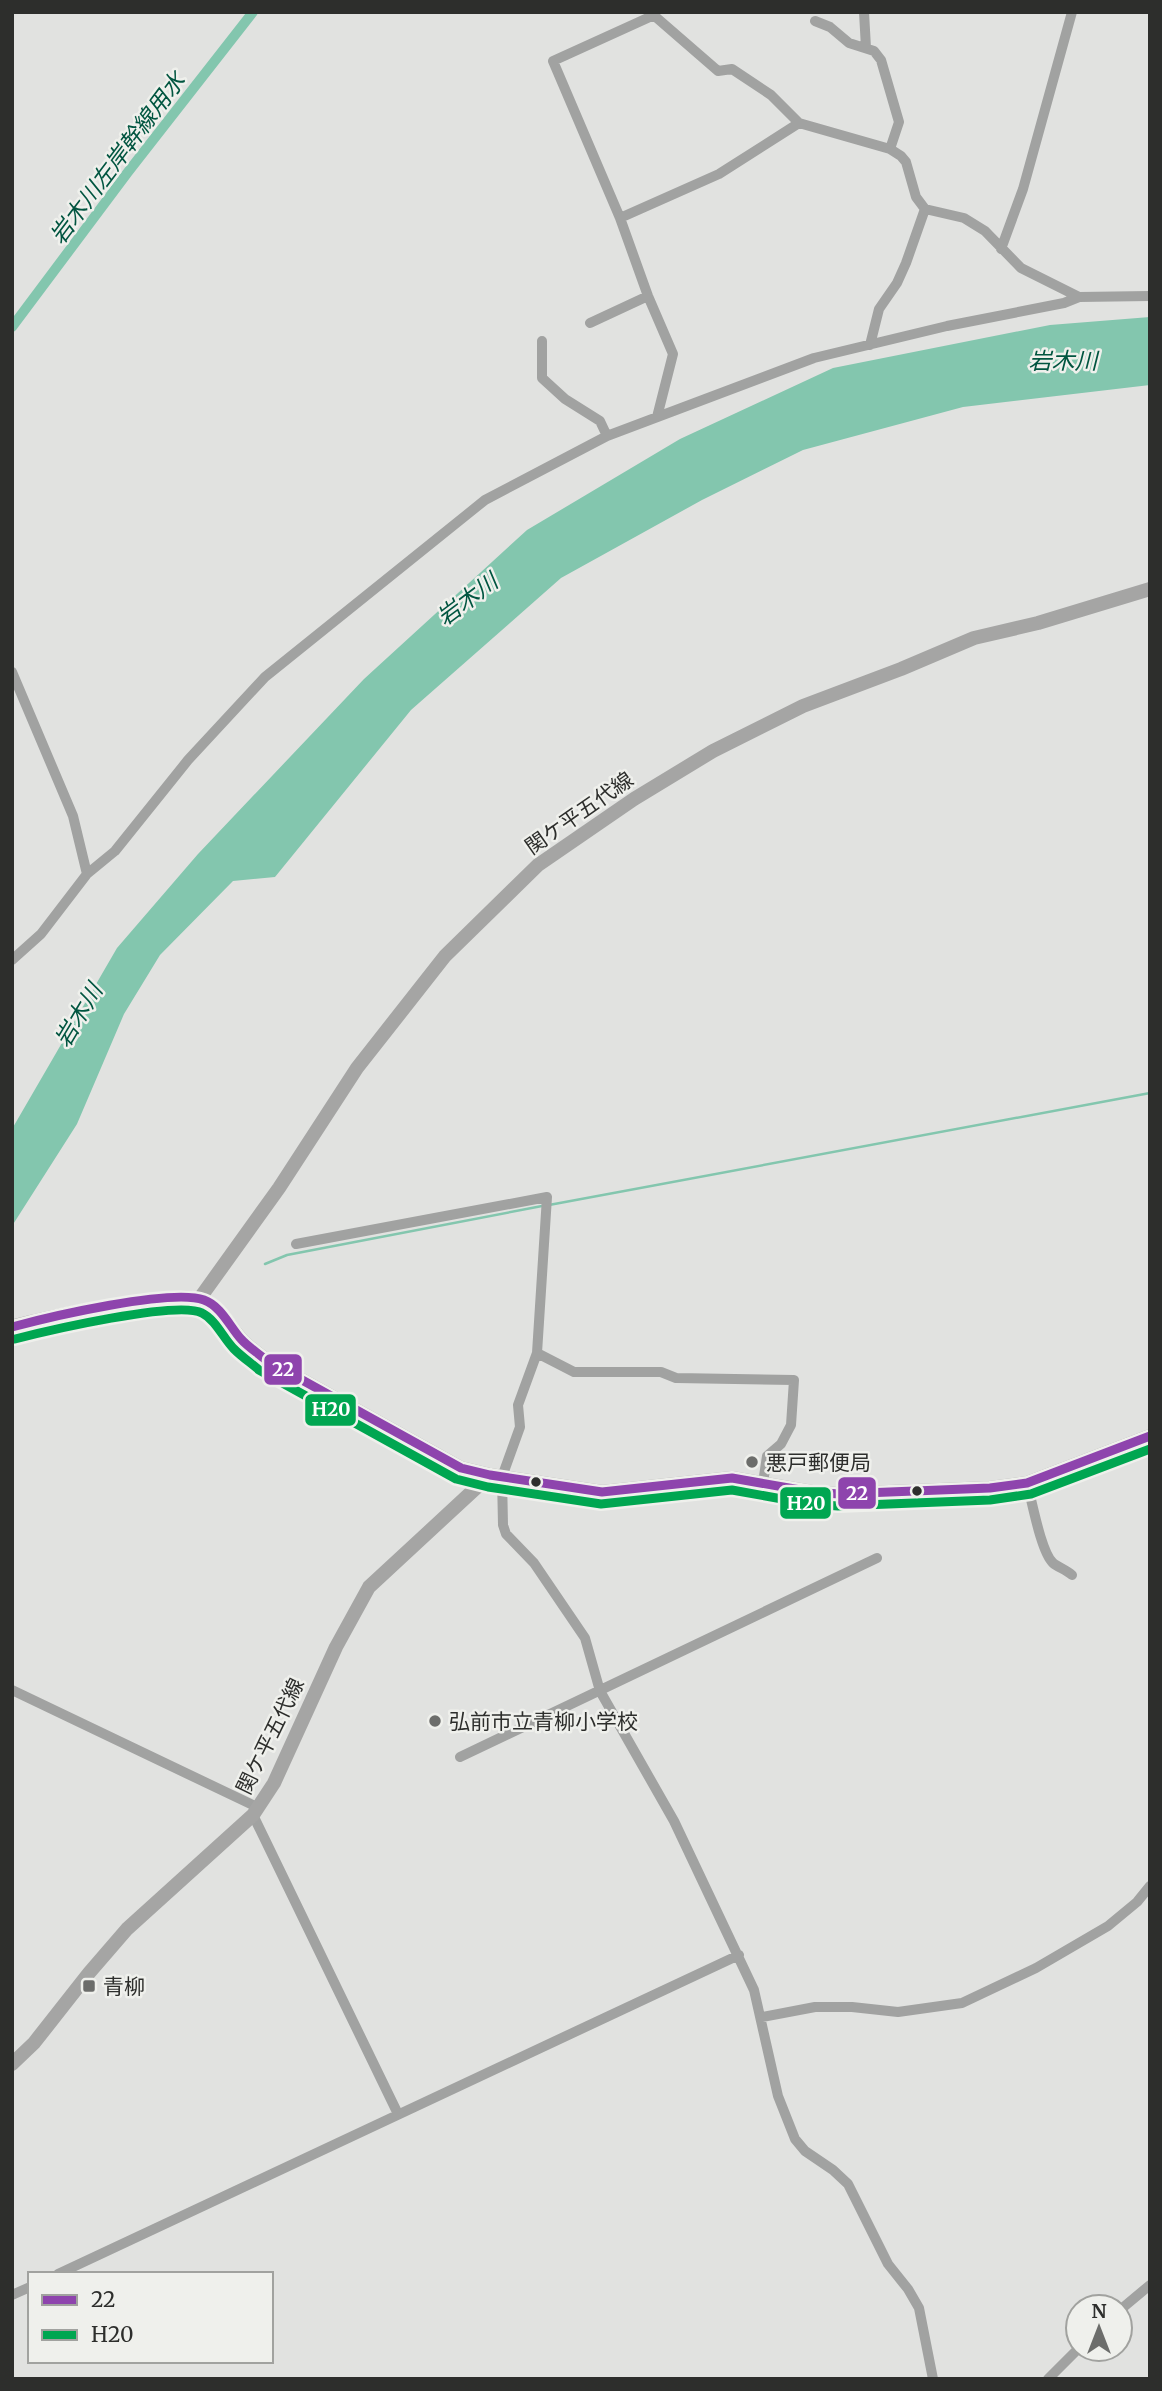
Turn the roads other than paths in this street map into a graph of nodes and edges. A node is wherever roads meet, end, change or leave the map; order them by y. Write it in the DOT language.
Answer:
graph roads {
  1 [pos="864,12"];
  2 [pos="1072,12"];
  3 [pos="651,13"];
  4 [pos="815,21"];
  5 [pos="866,48"];
  6 [pos="799,123"];
  7 [pos="890,149"];
  8 [pos="925,209"];
  9 [pos="620,218"];
  10 [pos="1001,249"];
  11 [pos="648,296"];
  12 [pos="1150,296"];
  13 [pos="1079,297"];
  14 [pos="590,323"];
  15 [pos="542,341"];
  16 [pos="870,345"];
  17 [pos="657,417"];
  18 [pos="607,436"];
  19 [pos="1150,589"];
  20 [pos="12,672"];
  21 [pos="87,874"];
  22 [pos="12,960"];
  23 [pos="296,1244"];
  24 [pos="201,1298"];
  25 [pos="12,1327"];
  26 [pos="537,1353"];
  27 [pos="1150,1436"];
  28 [pos="496,1476"];
  29 [pos="763,1483"];
  30 [pos="1027,1483"];
  31 [pos="877,1558"];
  32 [pos="1072,1575"];
  33 [pos="12,1690"];
  34 [pos="600,1691"];
  35 [pos="460,1757"];
  36 [pos="256,1812"];
  37 [pos="1150,1886"];
  38 [pos="739,1955"];
  39 [pos="762,2017"];
  40 [pos="12,2064"];
  41 [pos="398,2114"];
  42 [pos="62,2272"];
  43 [pos="1150,2285"];
  44 [pos="28,2288"];
  45 [pos="12,2295"];
  46 [pos="1134,2298"];
  47 [pos="1064,2362"];
  48 [pos="933,2379"];
  49 [pos="1048,2379"];
  1 -- 5 [label="street"];
  2 -- 10 [label="street"];
  3 -- 6 [label="street"];
  3 -- 9 [label="street"];
  4 -- 5 [label="street"];
  5 -- 7 [label="street"];
  6 -- 7 [label="street"];
  6 -- 9 [label="street"];
  7 -- 8 [label="street"];
  8 -- 10 [label="street"];
  8 -- 16 [label="street"];
  9 -- 11 [label="street"];
  10 -- 13 [label="street"];
  11 -- 14 [label="street"];
  11 -- 17 [label="street"];
  12 -- 13 [label="street"];
  13 -- 16 [label="street"];
  15 -- 18 [label="street"];
  16 -- 17 [label="street"];
  17 -- 18 [label="street"];
  18 -- 21 [label="street"];
  19 -- 24 [label="main road, 関ケ平五代線"];
  20 -- 21 [label="street"];
  21 -- 22 [label="street"];
  23 -- 26 [label="street"];
  24 -- 25 [label="main road"];
  24 -- 28 [label="main road"];
  26 -- 28 [label="street"];
  26 -- 29 [label="street"];
  27 -- 30 [label="main road"];
  28 -- 29 [label="main road"];
  28 -- 34 [label="street"];
  28 -- 36 [label="main road, 関ケ平五代線"];
  29 -- 30 [label="main road"];
  30 -- 32 [label="street"];
  31 -- 34 [label="street"];
  33 -- 36 [label="street"];
  34 -- 35 [label="street"];
  34 -- 38 [label="street"];
  36 -- 40 [label="main road, 関ケ平五代線"];
  36 -- 41 [label="street"];
  37 -- 39 [label="street"];
  38 -- 39 [label="street"];
  38 -- 41 [label="street"];
  39 -- 48 [label="street"];
  41 -- 42 [label="street"];
  43 -- 46 [label="street"];
  44 -- 45 [label="street"];
  47 -- 49 [label="street"];
}
